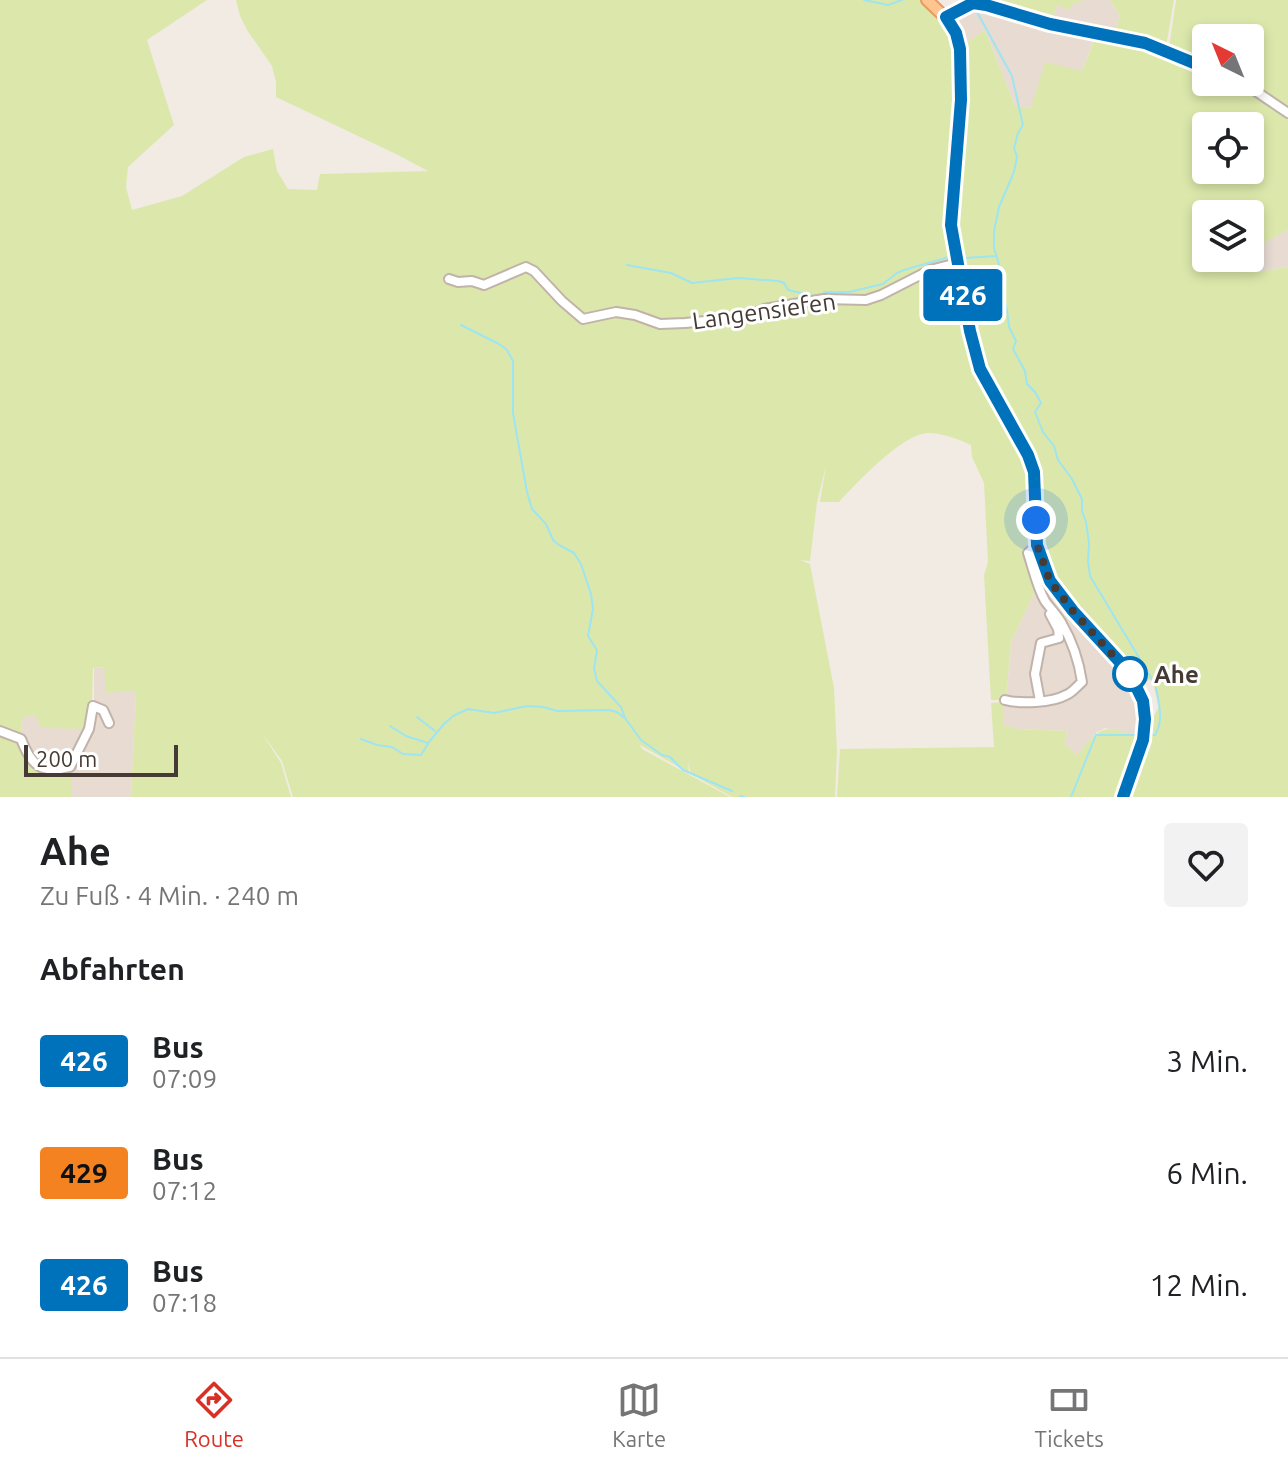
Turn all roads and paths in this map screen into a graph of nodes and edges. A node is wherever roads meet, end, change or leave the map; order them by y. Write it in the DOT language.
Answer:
graph roads {
  1 [pos="927,0"];
  2 [pos="973,2"];
  3 [pos="946,17"];
  4 [pos="1192,62"];
  5 [pos="1263,96"];
  6 [pos="1288,113"];
  7 [pos="957,263"];
  8 [pos="449,279"];
  9 [pos="1037,545"];
  10 [pos="1044,600"];
  11 [pos="1005,700"];
  12 [pos="1040,701"];
  13 [pos="109,723"];
  14 [pos="0,731"];
  15 [pos="1123,797"];
  1 -- 3 [label="main road"];
  2 -- 3 [label="street"];
  2 -- 4 [label="street"];
  3 -- 7 [label="main road"];
  5 -- 6 [label="street"];
  7 -- 8 [label="street, Langensiefen"];
  7 -- 9 [label="main road"];
  9 -- 10 [label="street"];
  9 -- 15 [label="main road"];
  10 -- 12 [label="street"];
  10 -- 12 [label="street"];
  11 -- 12 [label="street"];
  13 -- 14 [label="street"];
}
